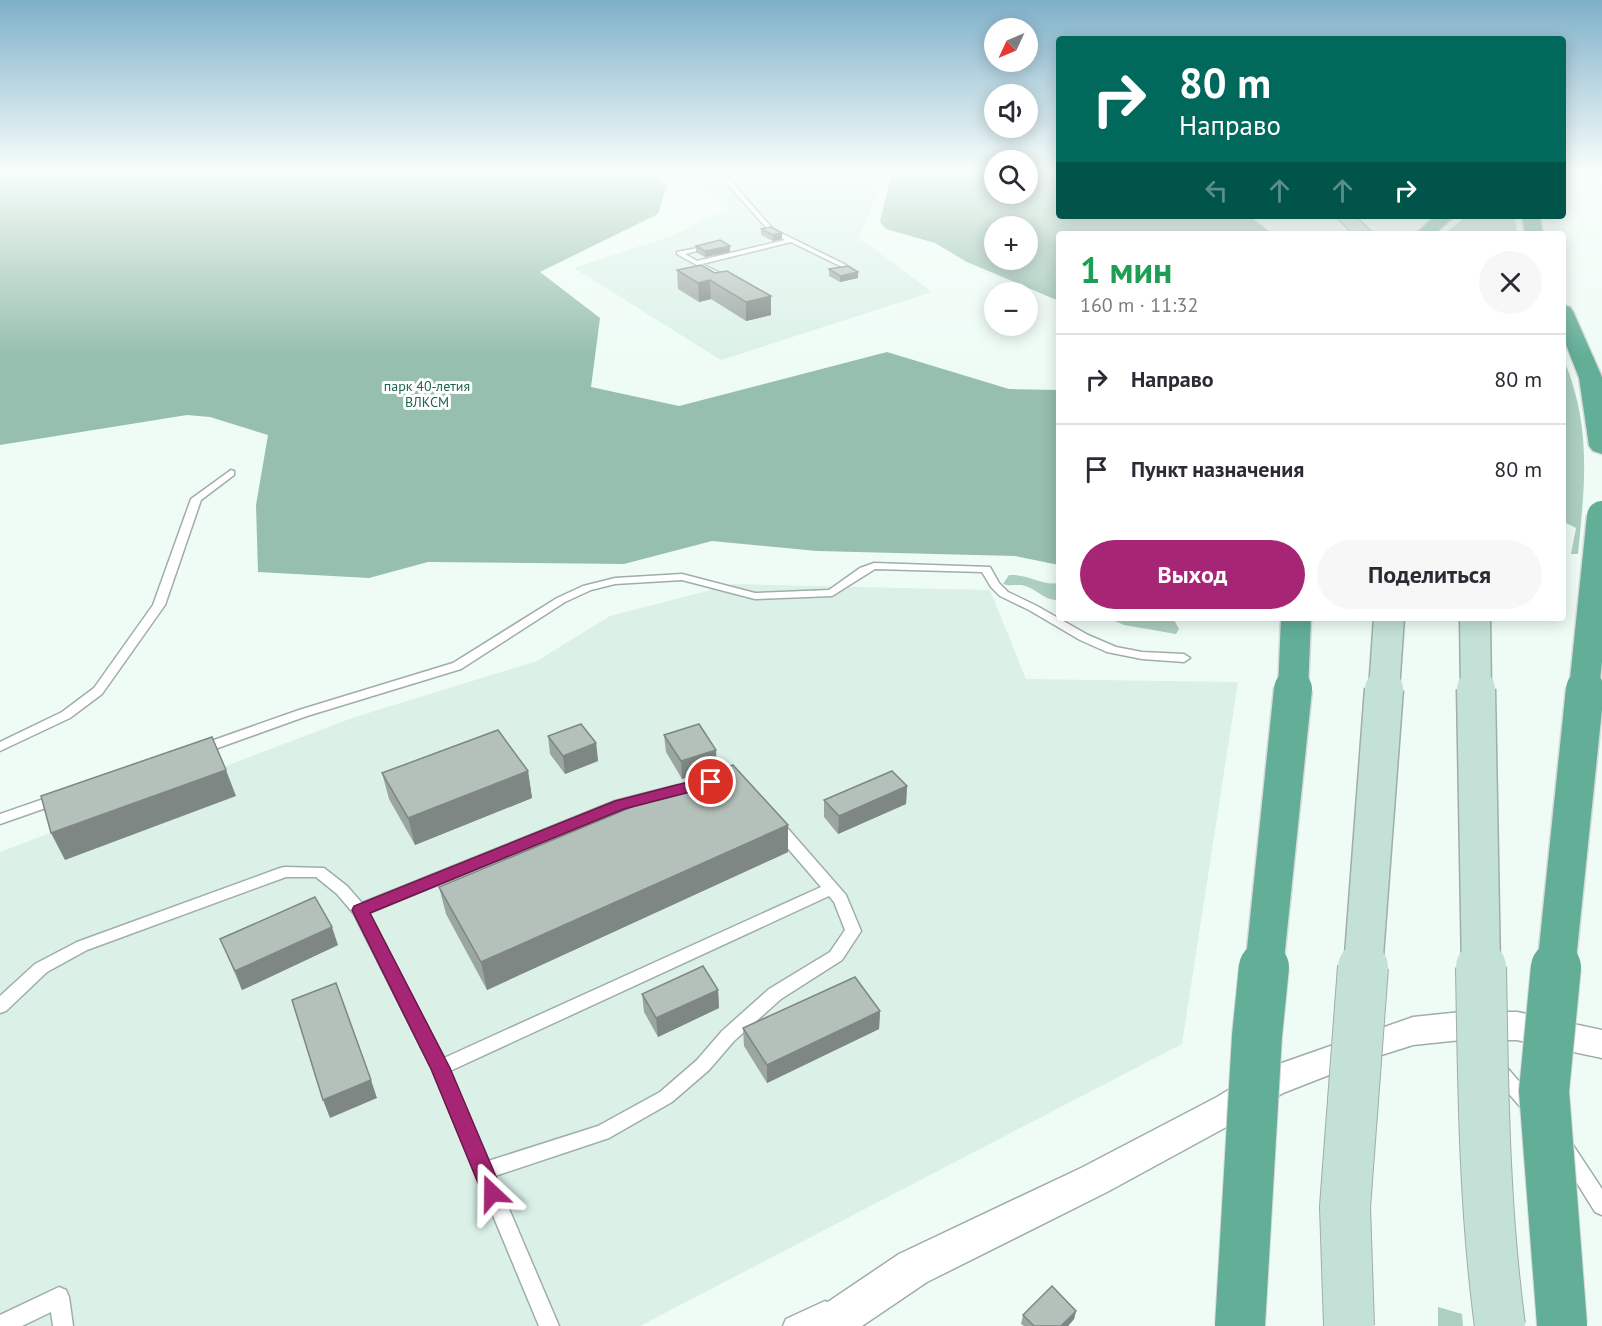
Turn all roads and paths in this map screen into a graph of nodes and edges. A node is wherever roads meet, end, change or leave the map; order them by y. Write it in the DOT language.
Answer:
graph roads {
  1 [pos="777,233"];
  2 [pos="792,240"];
  3 [pos="722,243"];
  4 [pos="696,263"];
  5 [pos="844,266"];
  6 [pos="735,285"];
  7 [pos="1566,318"];
  8 [pos="1602,446"];
  9 [pos="231,473"];
  10 [pos="1602,516"];
  11 [pos="1296,621"];
  12 [pos="1389,621"];
  13 [pos="1475,621"];
  14 [pos="1184,658"];
  15 [pos="0,747"];
  16 [pos="182,756"];
  17 [pos="688,787"];
  18 [pos="72,794"];
  19 [pos="764,810"];
  20 [pos="2,820"];
  21 [pos="832,888"];
  22 [pos="360,910"];
  23 [pos="0,1006"];
  24 [pos="1461,1026"];
  25 [pos="1602,1044"];
  26 [pos="440,1068"];
  27 [pos="483,1171"];
  28 [pos="1602,1206"];
  29 [pos="913,1269"];
  30 [pos="1562,1325"];
  31 [pos="0,1326"];
  32 [pos="63,1326"];
  33 [pos="549,1326"];
  34 [pos="793,1326"];
  35 [pos="827,1326"];
  36 [pos="1240,1326"];
  37 [pos="1349,1326"];
  38 [pos="1500,1326"];
  1 -- 2 [label="lane"];
  2 -- 4 [label="lane"];
  2 -- 5 [label="lane"];
  3 -- 4 [label="lane"];
  4 -- 6 [label="lane"];
  7 -- 8 [label="highway"];
  9 -- 15 [label="lane"];
  10 -- 30 [label="highway, bridge"];
  11 -- 36 [label="highway, bridge"];
  12 -- 37 [label="main road, bridge"];
  13 -- 38 [label="main road, bridge"];
  14 -- 16 [label="lane"];
  17 -- 22 [label="lane"];
  18 -- 20 [label="lane"];
  19 -- 21 [label="lane"];
  21 -- 26 [label="lane"];
  21 -- 27 [label="lane"];
  22 -- 23 [label="lane"];
  22 -- 26 [label="lane"];
  24 -- 25 [label="street"];
  24 -- 28 [label="lane"];
  24 -- 29 [label="street"];
  26 -- 27 [label="lane"];
  27 -- 33 [label="lane"];
  29 -- 34 [label="lane"];
  29 -- 35 [label="street"];
  31 -- 32 [label="lane"];
}
